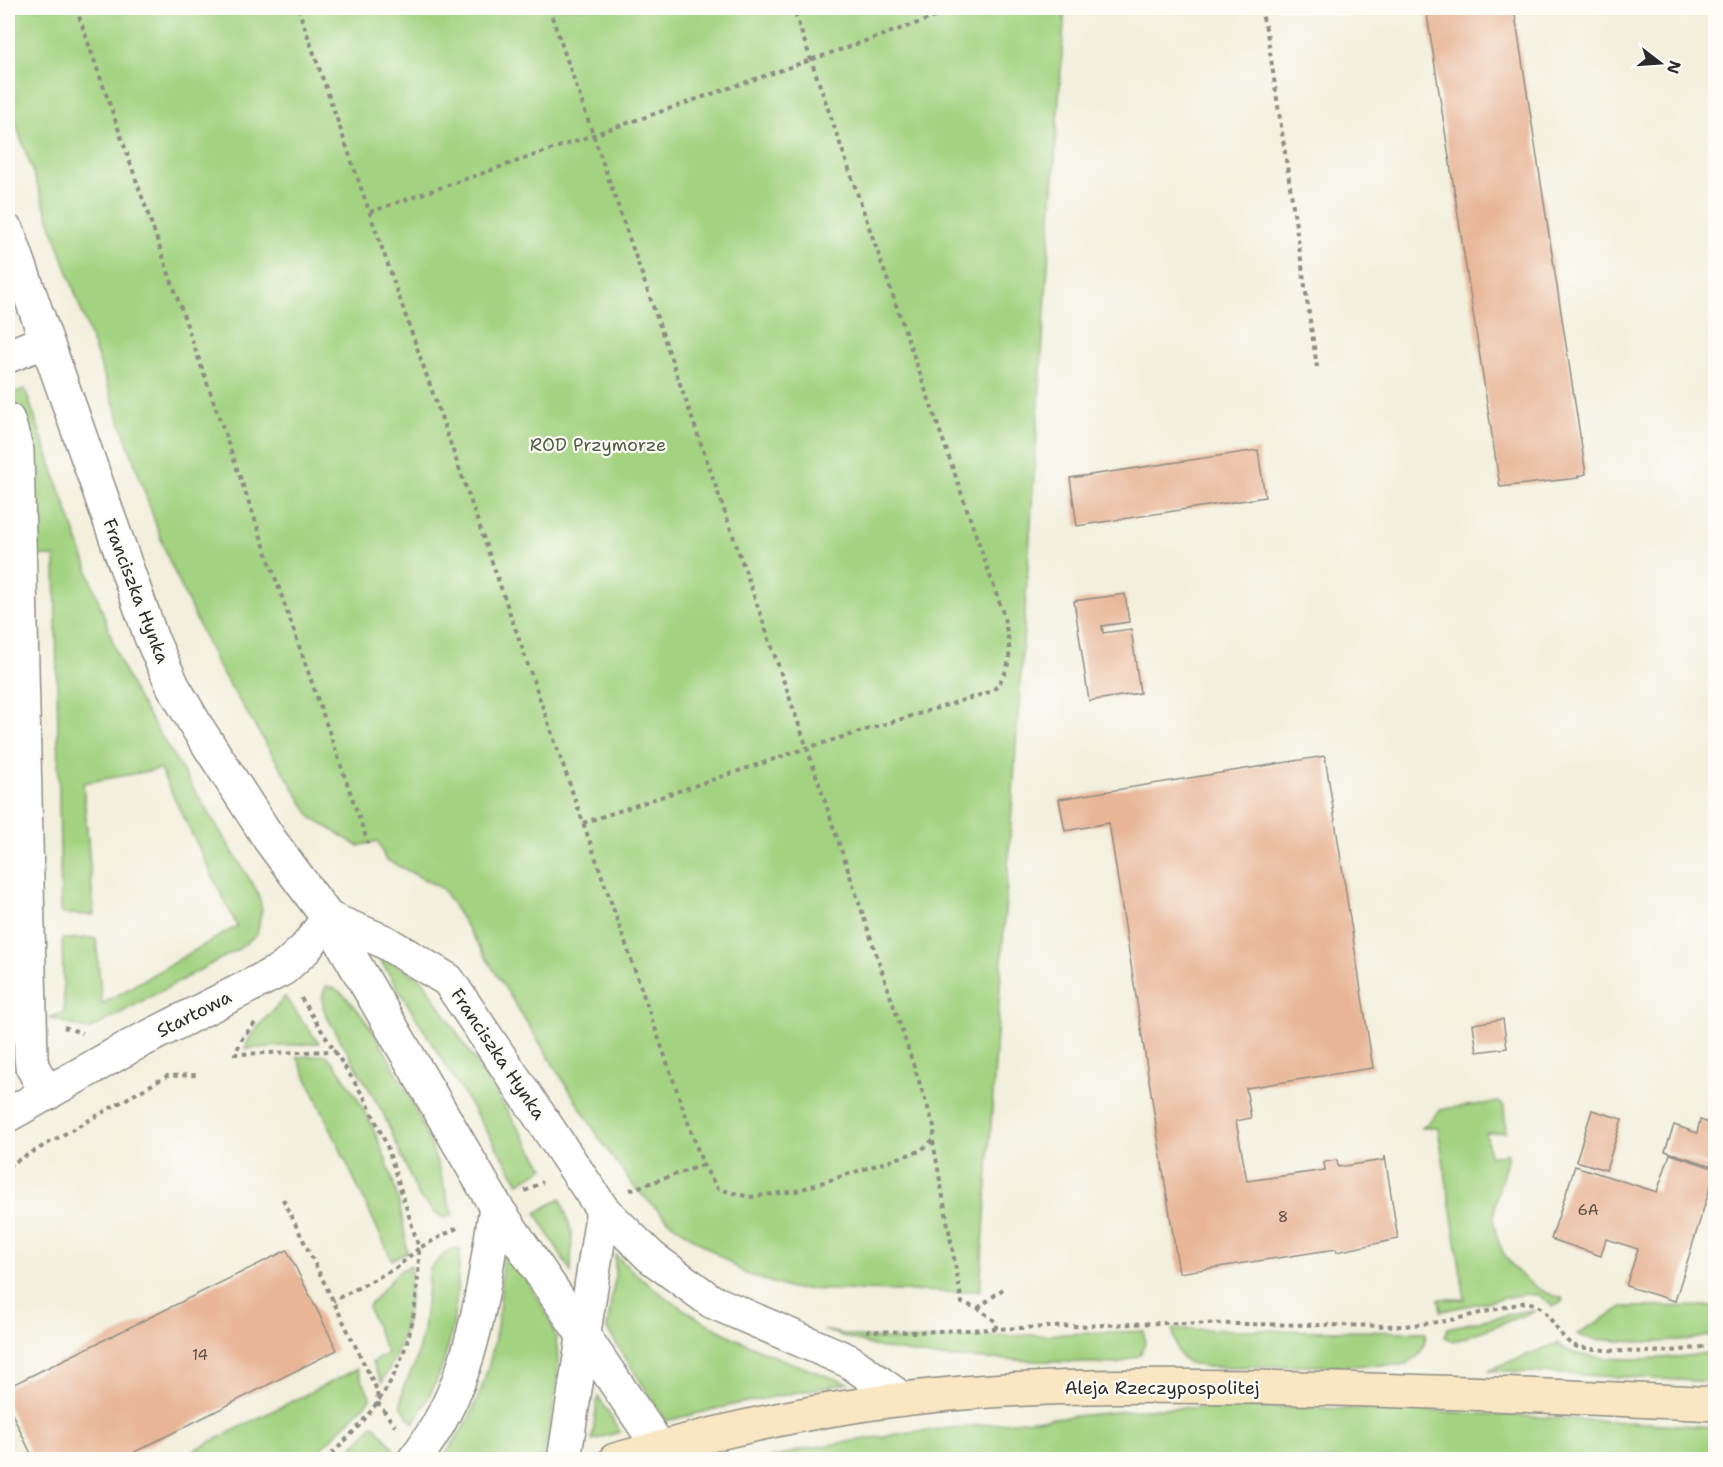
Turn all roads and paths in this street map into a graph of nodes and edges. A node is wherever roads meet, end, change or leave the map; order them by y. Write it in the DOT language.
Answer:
graph roads {
  1 [pos="76,8"];
  2 [pos="298,8"];
  3 [pos="549,8"];
  4 [pos="793,8"];
  5 [pos="961,8"];
  6 [pos="1260,8"];
  7 [pos="811,60"];
  8 [pos="593,135"];
  9 [pos="370,212"];
  10 [pos="8,232"];
  11 [pos="46,341"];
  12 [pos="8,356"];
  13 [pos="1317,367"];
  14 [pos="8,420"];
  15 [pos="807,748"];
  16 [pos="583,823"];
  17 [pos="368,843"];
  18 [pos="328,918"];
  19 [pos="298,994"];
  20 [pos="336,1051"];
  21 [pos="235,1054"];
  22 [pos="196,1075"];
  23 [pos="47,1094"];
  24 [pos="8,1115"];
  25 [pos="933,1140"];
  26 [pos="703,1165"];
  27 [pos="8,1166"];
  28 [pos="545,1181"];
  29 [pos="283,1199"];
  30 [pos="508,1201"];
  31 [pos="617,1205"];
  32 [pos="459,1227"];
  33 [pos="419,1248"];
  34 [pos="1004,1289"];
  35 [pos="333,1301"];
  36 [pos="978,1308"];
  37 [pos="996,1329"];
  38 [pos="859,1330"];
  39 [pos="584,1337"];
  40 [pos="1716,1344"];
  41 [pos="902,1399"];
  42 [pos="378,1403"];
  43 [pos="1716,1404"];
  44 [pos="398,1429"];
  45 [pos="663,1454"];
  46 [pos="325,1460"];
  47 [pos="414,1460"];
  48 [pos="564,1460"];
  49 [pos="615,1460"];
  1 -- 17 [label="path"];
  2 -- 9 [label="path"];
  3 -- 8 [label="path"];
  4 -- 7 [label="path"];
  5 -- 7 [label="path"];
  6 -- 13 [label="path"];
  7 -- 8 [label="path"];
  7 -- 15 [label="path"];
  8 -- 9 [label="path"];
  8 -- 15 [label="path"];
  9 -- 16 [label="path"];
  10 -- 11 [label="street, Franciszka Hynka"];
  11 -- 12 [label="street"];
  11 -- 18 [label="street, Franciszka Hynka"];
  14 -- 23 [label="street"];
  15 -- 16 [label="path"];
  15 -- 25 [label="path"];
  16 -- 26 [label="path"];
  18 -- 23 [label="street, Startowa"];
  18 -- 30 [label="street, Franciszka Hynka"];
  18 -- 31 [label="street, Franciszka Hynka"];
  19 -- 20 [label="path"];
  20 -- 21 [label="path"];
  20 -- 33 [label="path"];
  22 -- 27 [label="path"];
  23 -- 24 [label="street, Startowa"];
  25 -- 26 [label="path"];
  25 -- 36 [label="path"];
  26 -- 31 [label="path"];
  28 -- 30 [label="path"];
  29 -- 35 [label="path"];
  30 -- 39 [label="street, Franciszka Hynka"];
  30 -- 47 [label="street"];
  31 -- 39 [label="street"];
  31 -- 41 [label="street, Franciszka Hynka"];
  32 -- 33 [label="path"];
  33 -- 35 [label="path"];
  33 -- 42 [label="path"];
  34 -- 36 [label="path"];
  35 -- 42 [label="path"];
  36 -- 37 [label="path"];
  37 -- 38 [label="path"];
  37 -- 40 [label="path"];
  39 -- 45 [label="street, Franciszka Hynka"];
  39 -- 48 [label="street"];
  41 -- 43 [label="main road, Aleja Rzeczypospolitej"];
  41 -- 45 [label="main road, Aleja Rzeczypospolitej"];
  42 -- 44 [label="path"];
  42 -- 46 [label="path"];
  45 -- 49 [label="main road, Aleja Rzeczypospolitej"];
}
